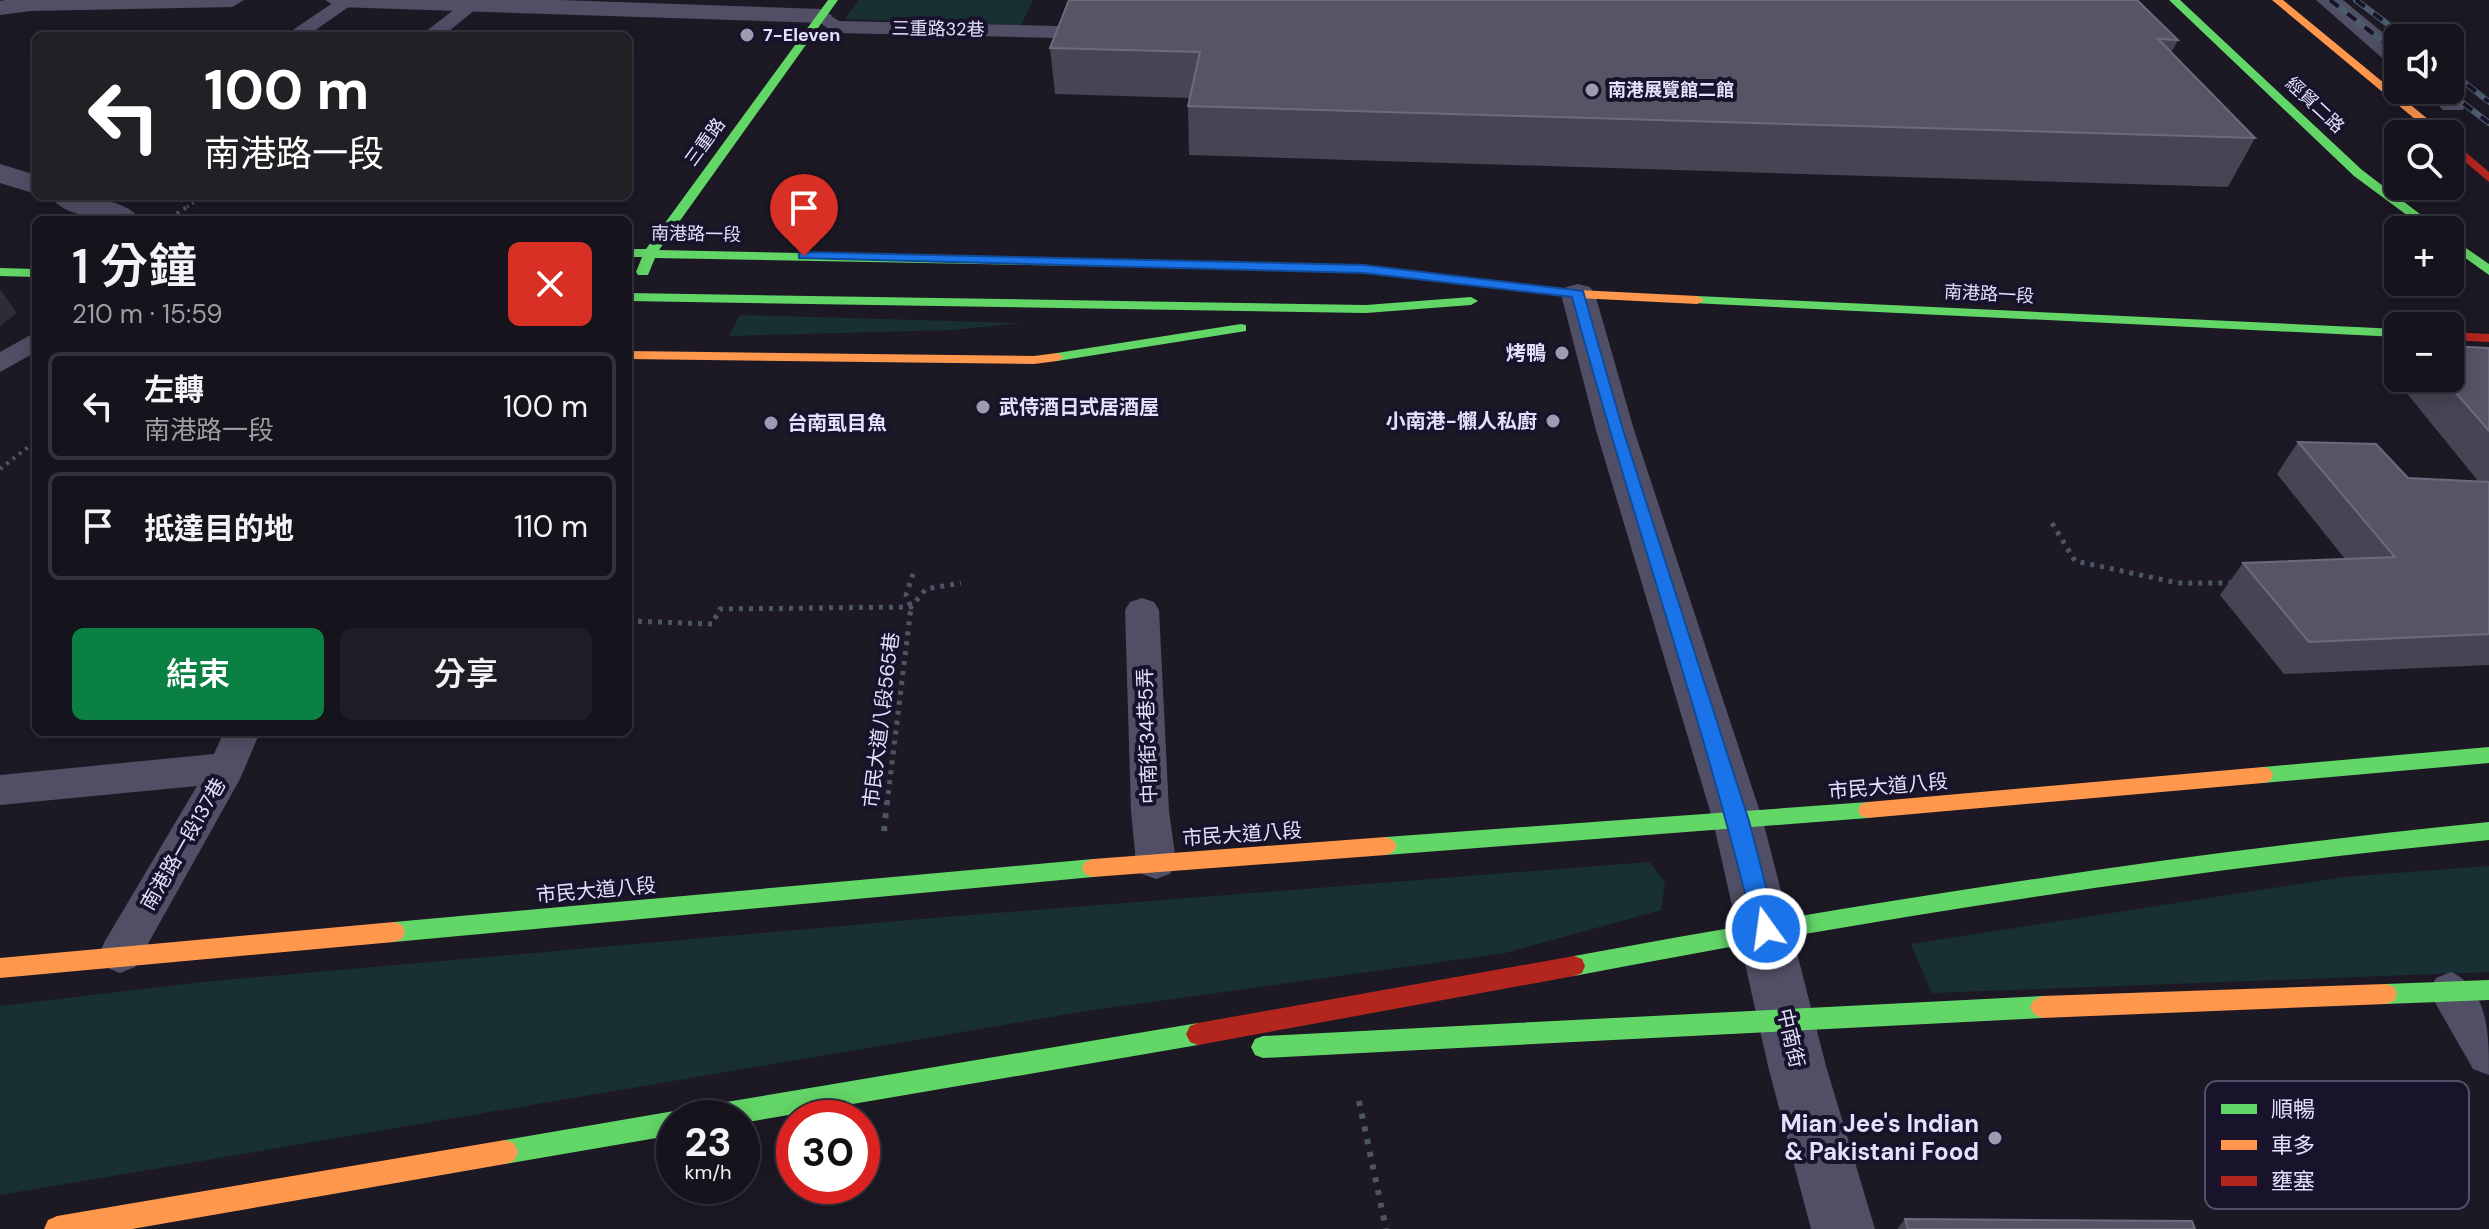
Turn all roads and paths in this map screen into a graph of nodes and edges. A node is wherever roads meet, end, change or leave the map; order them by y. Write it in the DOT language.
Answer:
graph roads {
  1 [pos="232,0"];
  2 [pos="337,0"];
  3 [pos="2174,0"];
  4 [pos="2277,0"];
  5 [pos="2328,0"];
  6 [pos="348,1"];
  7 [pos="33,2"];
  8 [pos="472,5"];
  9 [pos="0,8"];
  10 [pos="827,8"];
  11 [pos="300,32"];
  12 [pos="435,32"];
  13 [pos="1059,32"];
  14 [pos="2384,46"];
  15 [pos="2423,120"];
  16 [pos="2464,156"];
  17 [pos="2489,178"];
  18 [pos="75,200"];
  19 [pos="198,200"];
  20 [pos="115,216"];
  21 [pos="172,216"];
  22 [pos="2416,216"];
  23 [pos="2464,252"];
  24 [pos="632,253"];
  25 [pos="650,253"];
  26 [pos="2489,271"];
  27 [pos="0,272"];
  28 [pos="32,273"];
  29 [pos="1578,294"];
  30 [pos="632,295"];
  31 [pos="632,297"];
  32 [pos="1366,309"];
  33 [pos="2384,332"];
  34 [pos="2464,337"];
  35 [pos="2489,338"];
  36 [pos="32,343"];
  37 [pos="632,355"];
  38 [pos="0,364"];
  39 [pos="32,444"];
  40 [pos="0,469"];
  41 [pos="2052,523"];
  42 [pos="913,574"];
  43 [pos="2241,582"];
  44 [pos="961,583"];
  45 [pos="911,607"];
  46 [pos="1142,610"];
  47 [pos="632,621"];
  48 [pos="240,736"];
  49 [pos="2489,755"];
  50 [pos="227,768"];
  51 [pos="0,790"];
  52 [pos="1738,821"];
  53 [pos="2489,831"];
  54 [pos="884,836"];
  55 [pos="1156,862"];
  56 [pos="1766,929"];
  57 [pos="120,954"];
  58 [pos="0,968"];
  59 [pos="2470,991"];
  60 [pos="1787,1021"];
  61 [pos="1346,1043"];
  62 [pos="2489,1054"];
  63 [pos="1049,1058"];
  64 [pos="760,1108"];
  65 [pos="656,1126"];
  66 [pos="57,1229"];
  67 [pos="1386,1229"];
  68 [pos="1843,1229"];
  1 -- 7 [label="street"];
  2 -- 6 [label="street"];
  3 -- 22 [label="main road, 經貿二路"];
  4 -- 15 [label="main road"];
  5 -- 14 [label="street"];
  6 -- 8 [label="street"];
  6 -- 11 [label="lane"];
  7 -- 9 [label="street"];
  8 -- 10 [label="street"];
  8 -- 12 [label="lane"];
  10 -- 13 [label="lane, 三重路32巷"];
  10 -- 25 [label="main road, 三重路"];
  16 -- 17 [label="main road"];
  18 -- 20 [label="street"];
  19 -- 21 [label="path"];
  23 -- 26 [label="main road"];
  24 -- 25 [label="main road, 南港路一段"];
  25 -- 29 [label="main road, 南港路一段"];
  25 -- 30 [label="main road, 三重路"];
  27 -- 28 [label="main road"];
  29 -- 32 [label="main road, 南港路一段"];
  29 -- 33 [label="main road, 南港路一段"];
  29 -- 52 [label="street, 中南街"];
  31 -- 32 [label="main road, 南港路一段"];
  32 -- 37 [label="main road"];
  34 -- 35 [label="main road"];
  36 -- 38 [label="lane"];
  39 -- 40 [label="path"];
  41 -- 43 [label="path"];
  42 -- 45 [label="path, 市民大道八段565巷"];
  44 -- 45 [label="path"];
  45 -- 47 [label="path"];
  45 -- 54 [label="path, 市民大道八段565巷"];
  46 -- 55 [label="lane, 中南街34巷5弄"];
  48 -- 50 [label="lane, 南港路一段137巷"];
  49 -- 52 [label="main road, 市民大道八段"];
  50 -- 51 [label="lane"];
  50 -- 57 [label="lane, 南港路一段137巷"];
  52 -- 55 [label="main road, 市民大道八段"];
  52 -- 56 [label="street, 中南街"];
  53 -- 56 [label="main road"];
  55 -- 57 [label="main road, 市民大道八段"];
  56 -- 60 [label="street, 中南街"];
  56 -- 63 [label="main road"];
  57 -- 58 [label="main road, 市民大道八段"];
  59 -- 60 [label="main road"];
  59 -- 62 [label="lane"];
  60 -- 61 [label="main road"];
  60 -- 68 [label="street, 中南街"];
  61 -- 63 [label="main road"];
  61 -- 67 [label="path"];
  63 -- 64 [label="main road"];
  65 -- 66 [label="main road"];
}
